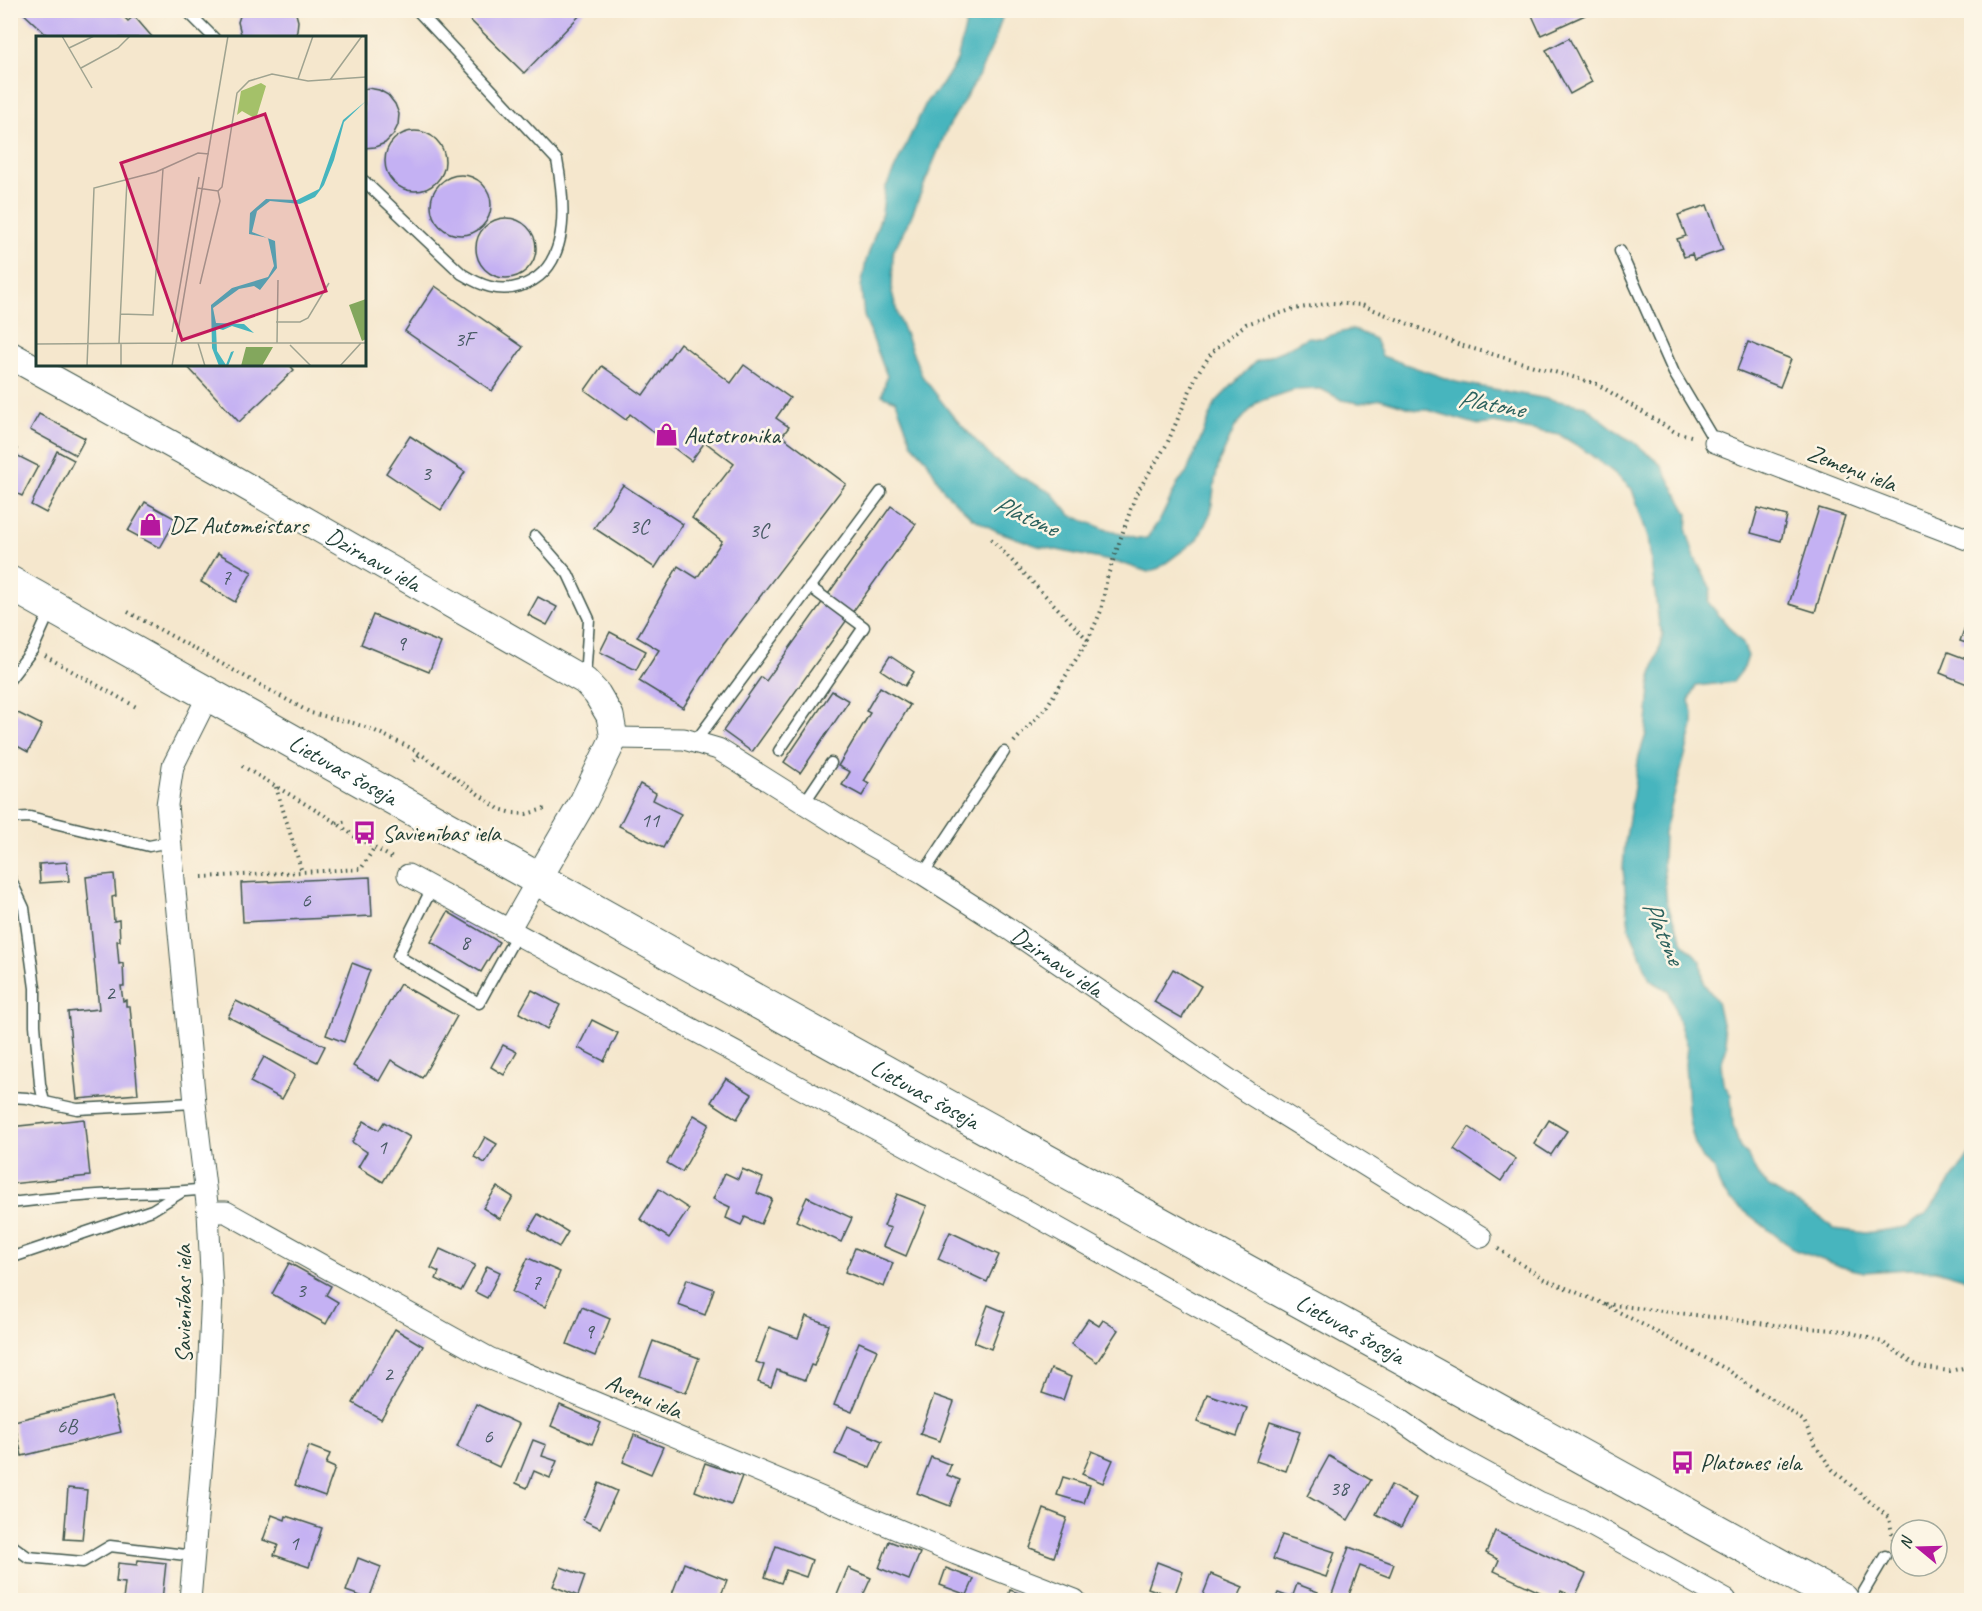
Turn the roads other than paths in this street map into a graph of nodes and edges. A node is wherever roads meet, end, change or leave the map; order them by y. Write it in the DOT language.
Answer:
graph roads {
  1 [pos="186,10"];
  2 [pos="417,10"];
  3 [pos="212,36"];
  4 [pos="366,183"];
  5 [pos="1620,251"];
  6 [pos="10,356"];
  7 [pos="1715,442"];
  8 [pos="881,492"];
  9 [pos="535,536"];
  10 [pos="1971,541"];
  11 [pos="10,583"];
  12 [pos="810,587"];
  13 [pos="52,606"];
  14 [pos="10,679"];
  15 [pos="585,681"];
  16 [pos="209,694"];
  17 [pos="614,738"];
  18 [pos="695,742"];
  19 [pos="779,751"];
  20 [pos="1004,752"];
  21 [pos="831,763"];
  22 [pos="804,803"];
  23 [pos="10,818"];
  24 [pos="169,842"];
  25 [pos="923,874"];
  26 [pos="408,875"];
  27 [pos="10,878"];
  28 [pos="538,879"];
  29 [pos="432,888"];
  30 [pos="513,932"];
  31 [pos="10,1097"];
  32 [pos="45,1102"];
  33 [pos="195,1103"];
  34 [pos="204,1189"];
  35 [pos="180,1193"];
  36 [pos="10,1203"];
  37 [pos="208,1212"];
  38 [pos="1481,1238"];
  39 [pos="10,1258"];
  40 [pos="10,1544"];
  41 [pos="194,1556"];
  42 [pos="1885,1556"];
  43 [pos="190,1600"];
  44 [pos="1075,1600"];
  45 [pos="1726,1600"];
  46 [pos="1842,1600"];
  47 [pos="1859,1600"];
  1 -- 3 [label="lane"];
  2 -- 4 [label="lane"];
  5 -- 7 [label="lane"];
  6 -- 15 [label="street, Dzirnavu iela"];
  7 -- 10 [label="street, Zemeņu iela"];
  8 -- 12 [label="lane"];
  9 -- 15 [label="lane"];
  11 -- 13 [label="main road, Lietuvas šoseja"];
  12 -- 18 [label="lane"];
  12 -- 19 [label="lane"];
  13 -- 14 [label="lane"];
  13 -- 16 [label="main road, Lietuvas šoseja"];
  15 -- 17 [label="street, Dzirnavu iela"];
  16 -- 24 [label="street, Savienības iela"];
  16 -- 28 [label="main road, Lietuvas šoseja"];
  17 -- 18 [label="street, Dzirnavu iela"];
  17 -- 28 [label="street"];
  18 -- 22 [label="street, Dzirnavu iela"];
  20 -- 25 [label="lane"];
  21 -- 22 [label="lane"];
  22 -- 25 [label="street, Dzirnavu iela"];
  23 -- 24 [label="lane"];
  24 -- 33 [label="street, Savienības iela"];
  25 -- 38 [label="street, Dzirnavu iela"];
  26 -- 29 [label="street"];
  27 -- 32 [label="lane"];
  28 -- 30 [label="street"];
  28 -- 46 [label="main road, Lietuvas šoseja"];
  29 -- 30 [label="street"];
  29 -- 30 [label="lane"];
  30 -- 45 [label="street"];
  31 -- 32 [label="lane"];
  32 -- 33 [label="lane"];
  33 -- 34 [label="street, Savienības iela"];
  34 -- 35 [label="lane"];
  34 -- 37 [label="street, Savienības iela"];
  35 -- 36 [label="lane"];
  35 -- 39 [label="lane"];
  37 -- 41 [label="street, Savienības iela"];
  37 -- 44 [label="street, Aveņu iela"];
  40 -- 41 [label="lane"];
  41 -- 43 [label="street, Savienības iela"];
  42 -- 47 [label="lane"];
}
